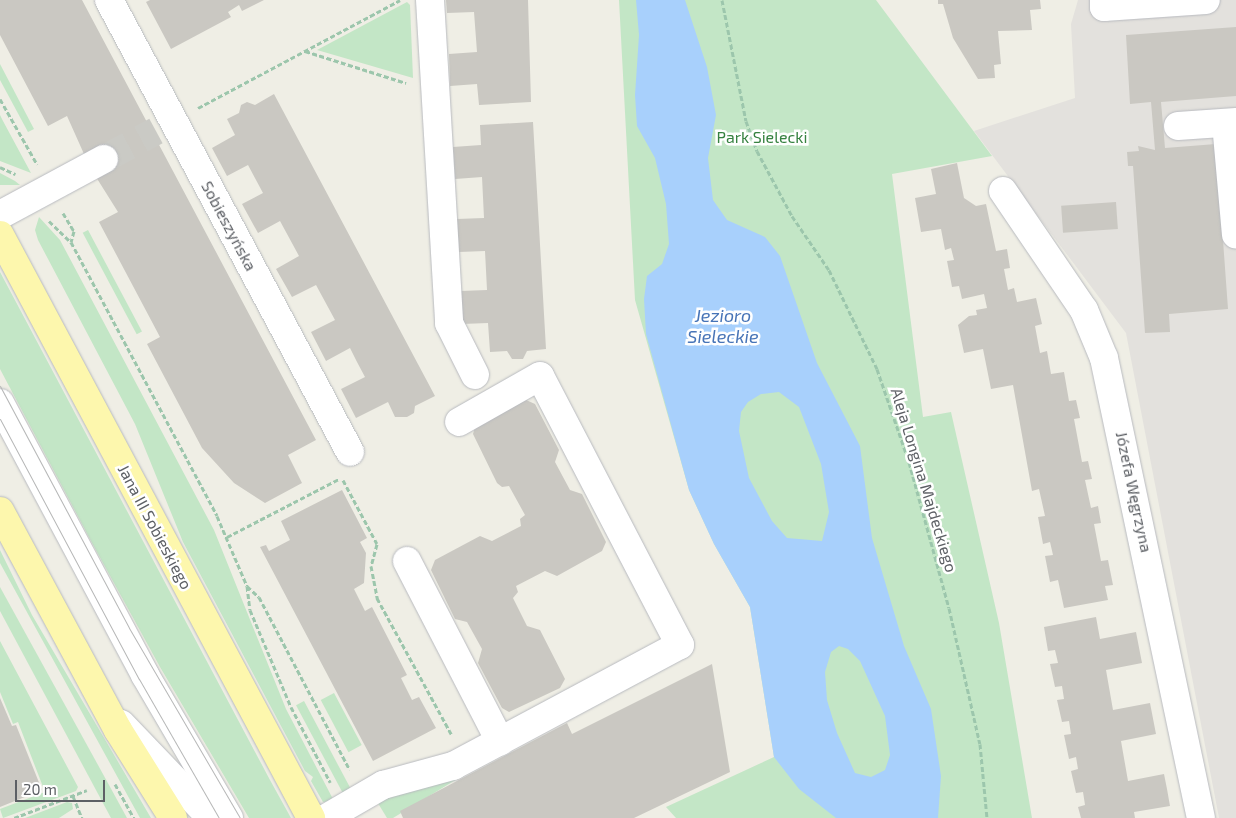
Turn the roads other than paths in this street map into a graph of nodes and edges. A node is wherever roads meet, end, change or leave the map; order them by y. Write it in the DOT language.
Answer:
graph roads {
  1 [pos="109,0"];
  2 [pos="430,0"];
  3 [pos="1104,0"];
  4 [pos="1206,0"];
  5 [pos="1231,122"];
  6 [pos="1178,126"];
  7 [pos="104,159"];
  8 [pos="1003,191"];
  9 [pos="0,215"];
  10 [pos="0,235"];
  11 [pos="1236,235"];
  12 [pos="475,375"];
  13 [pos="0,403"];
  14 [pos="459,422"];
  15 [pos="350,452"];
  16 [pos="0,511"];
  17 [pos="407,561"];
  18 [pos="105,706"];
  19 [pos="500,741"];
  20 [pos="345,807"];
  21 [pos="172,818"];
  22 [pos="211,818"];
  23 [pos="229,818"];
  24 [pos="312,818"];
  25 [pos="1201,818"];
  1 -- 15 [label="street, Sobieszyńska"];
  2 -- 12 [label="street"];
  3 -- 4 [label="street"];
  5 -- 6 [label="street"];
  5 -- 11 [label="street"];
  7 -- 9 [label="street"];
  8 -- 25 [label="street, Józefa Węgrzyna"];
  10 -- 24 [label="main road, Jana III Sobieskiego"];
  13 -- 23 [label="street"];
  14 -- 19 [label="street"];
  16 -- 18 [label="main road"];
  17 -- 19 [label="street"];
  18 -- 21 [label="main road"];
  18 -- 22 [label="street"];
  19 -- 20 [label="street"];
}
